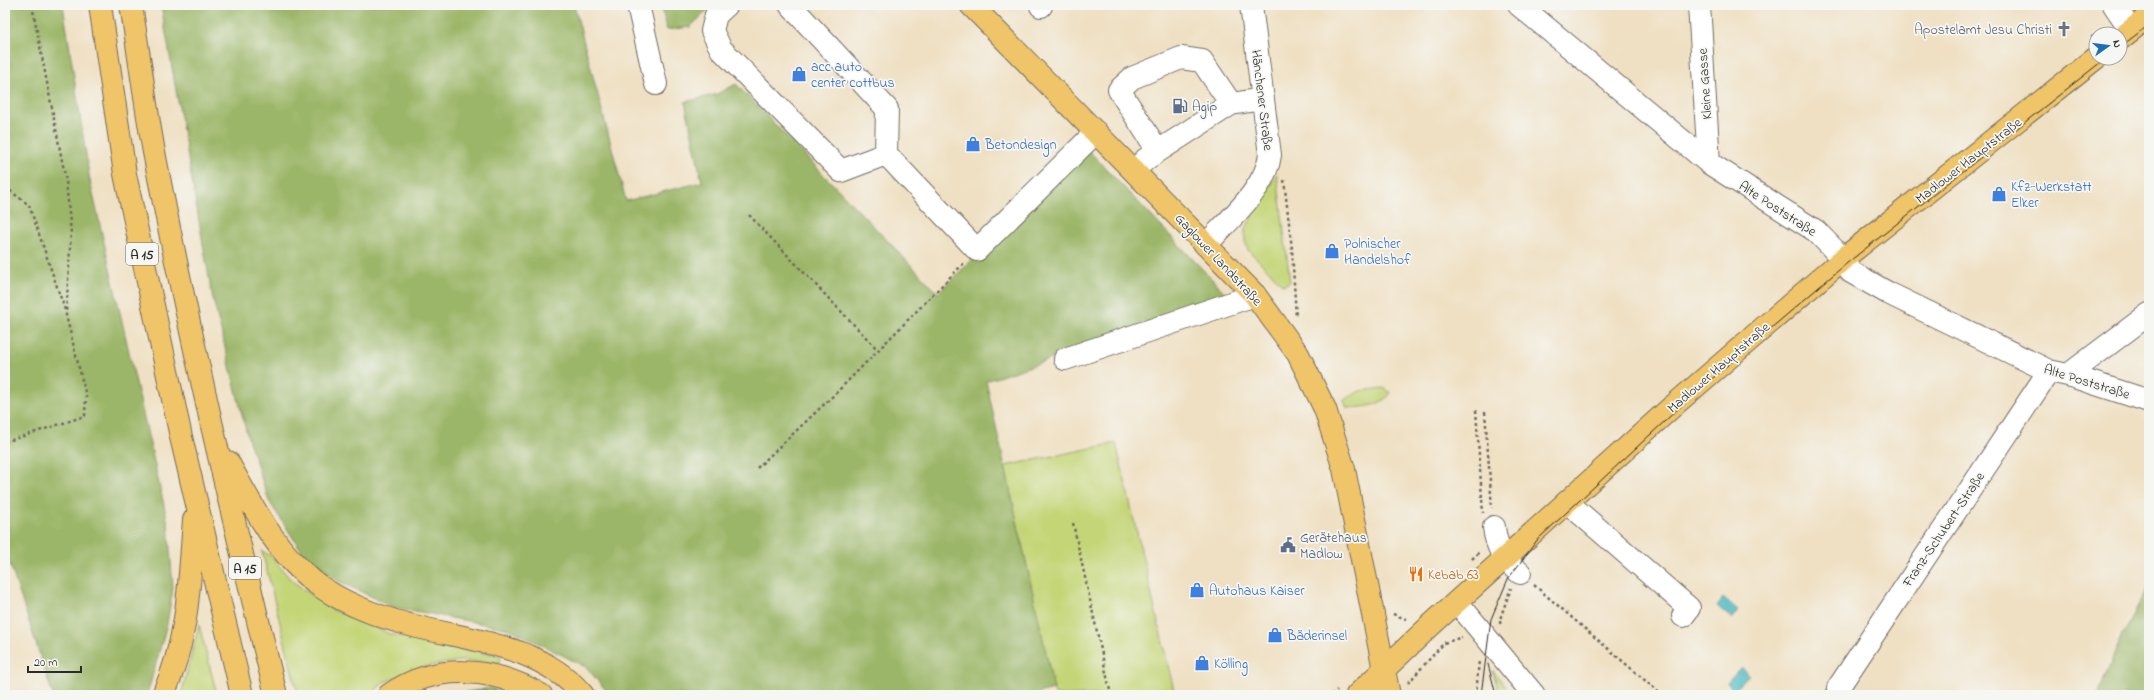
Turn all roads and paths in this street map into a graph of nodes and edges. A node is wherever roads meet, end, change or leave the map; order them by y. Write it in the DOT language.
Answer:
graph roads {
  1 [pos="32,5"];
  2 [pos="100,5"];
  3 [pos="131,5"];
  4 [pos="638,5"];
  5 [pos="727,5"];
  6 [pos="790,5"];
  7 [pos="971,5"];
  8 [pos="1251,5"];
  9 [pos="1519,5"];
  10 [pos="1699,5"];
  11 [pos="2114,5"];
  12 [pos="2149,16"];
  13 [pos="2123,26"];
  14 [pos="2128,32"];
  15 [pos="2088,64"];
  16 [pos="656,84"];
  17 [pos="1263,99"];
  18 [pos="1231,104"];
  19 [pos="1096,132"];
  20 [pos="1158,151"];
  21 [pos="886,154"];
  22 [pos="1270,156"];
  23 [pos="1709,163"];
  24 [pos="1134,171"];
  25 [pos="5,186"];
  26 [pos="749,215"];
  27 [pos="1206,244"];
  28 [pos="977,250"];
  29 [pos="1843,260"];
  30 [pos="1255,295"];
  31 [pos="2149,314"];
  32 [pos="66,315"];
  33 [pos="1296,320"];
  34 [pos="878,350"];
  35 [pos="1066,359"];
  36 [pos="2058,373"];
  37 [pos="2149,401"];
  38 [pos="1476,410"];
  39 [pos="1484,412"];
  40 [pos="216,440"];
  41 [pos="5,442"];
  42 [pos="757,468"];
  43 [pos="196,501"];
  44 [pos="1567,502"];
  45 [pos="1488,522"];
  46 [pos="1073,523"];
  47 [pos="1505,568"];
  48 [pos="1457,602"];
  49 [pos="1683,616"];
  50 [pos="1500,632"];
  51 [pos="1444,643"];
  52 [pos="1479,659"];
  53 [pos="1385,668"];
  54 [pos="1838,688"];
  55 [pos="1398,691"];
  56 [pos="163,695"];
  57 [pos="242,695"];
  58 [pos="276,695"];
  59 [pos="389,695"];
  60 [pos="541,695"];
  61 [pos="583,695"];
  62 [pos="1111,695"];
  63 [pos="1357,695"];
  64 [pos="1476,695"];
  65 [pos="1534,695"];
  66 [pos="1662,695"];
  1 -- 32 [label="path"];
  2 -- 43 [label="main road, A 15"];
  3 -- 40 [label="main road, A 15"];
  4 -- 16 [label="street"];
  5 -- 21 [label="street"];
  6 -- 21 [label="street"];
  7 -- 19 [label="main road, Gaglower Landstraße"];
  8 -- 17 [label="street, Hänchener Straße"];
  9 -- 23 [label="street, Alte Poststraße"];
  10 -- 23 [label="street, Kleine Gasse"];
  11 -- 13 [label="street"];
  12 -- 14 [label="main road"];
  15 -- 29 [label="main road, Madlower Hauptstraße"];
  17 -- 18 [label="street"];
  17 -- 22 [label="street, Hänchener Straße"];
  18 -- 20 [label="street"];
  18 -- 20 [label="street"];
  19 -- 24 [label="main road, Gaglower Landstraße"];
  19 -- 28 [label="street"];
  20 -- 24 [label="street"];
  21 -- 28 [label="street"];
  22 -- 27 [label="street, Hänchener Straße"];
  22 -- 33 [label="path"];
  23 -- 29 [label="street, Alte Poststraße"];
  24 -- 27 [label="main road, Gaglower Landstraße"];
  25 -- 32 [label="path"];
  26 -- 34 [label="path"];
  27 -- 30 [label="main road, Gaglower Landstraße"];
  28 -- 34 [label="path"];
  29 -- 36 [label="street, Alte Poststraße"];
  29 -- 44 [label="main road, Madlower Hauptstraße"];
  30 -- 35 [label="street"];
  30 -- 53 [label="main road, Gaglower Landstraße"];
  31 -- 36 [label="street, Franz-Schubert-Straße"];
  32 -- 41 [label="path"];
  34 -- 42 [label="path"];
  36 -- 37 [label="street, Alte Poststraße"];
  36 -- 54 [label="street, Franz-Schubert-Straße"];
  38 -- 45 [label="path"];
  39 -- 45 [label="path"];
  40 -- 58 [label="main road, A 15"];
  40 -- 61 [label="main road"];
  43 -- 56 [label="main road"];
  43 -- 57 [label="main road, A 15"];
  44 -- 47 [label="main road, Madlower Hauptstraße"];
  44 -- 49 [label="street"];
  45 -- 47 [label="street"];
  46 -- 62 [label="path"];
  47 -- 48 [label="main road, Madlower Hauptstraße"];
  47 -- 50 [label="path"];
  47 -- 66 [label="path"];
  48 -- 53 [label="main road, Madlower Hauptstraße"];
  48 -- 65 [label="street"];
  51 -- 55 [label="path"];
  52 -- 64 [label="path"];
  53 -- 55 [label="main road, Gaglower Landstraße"];
  53 -- 63 [label="main road, Madlower Hauptstraße"];
  59 -- 60 [label="main road"];
}
